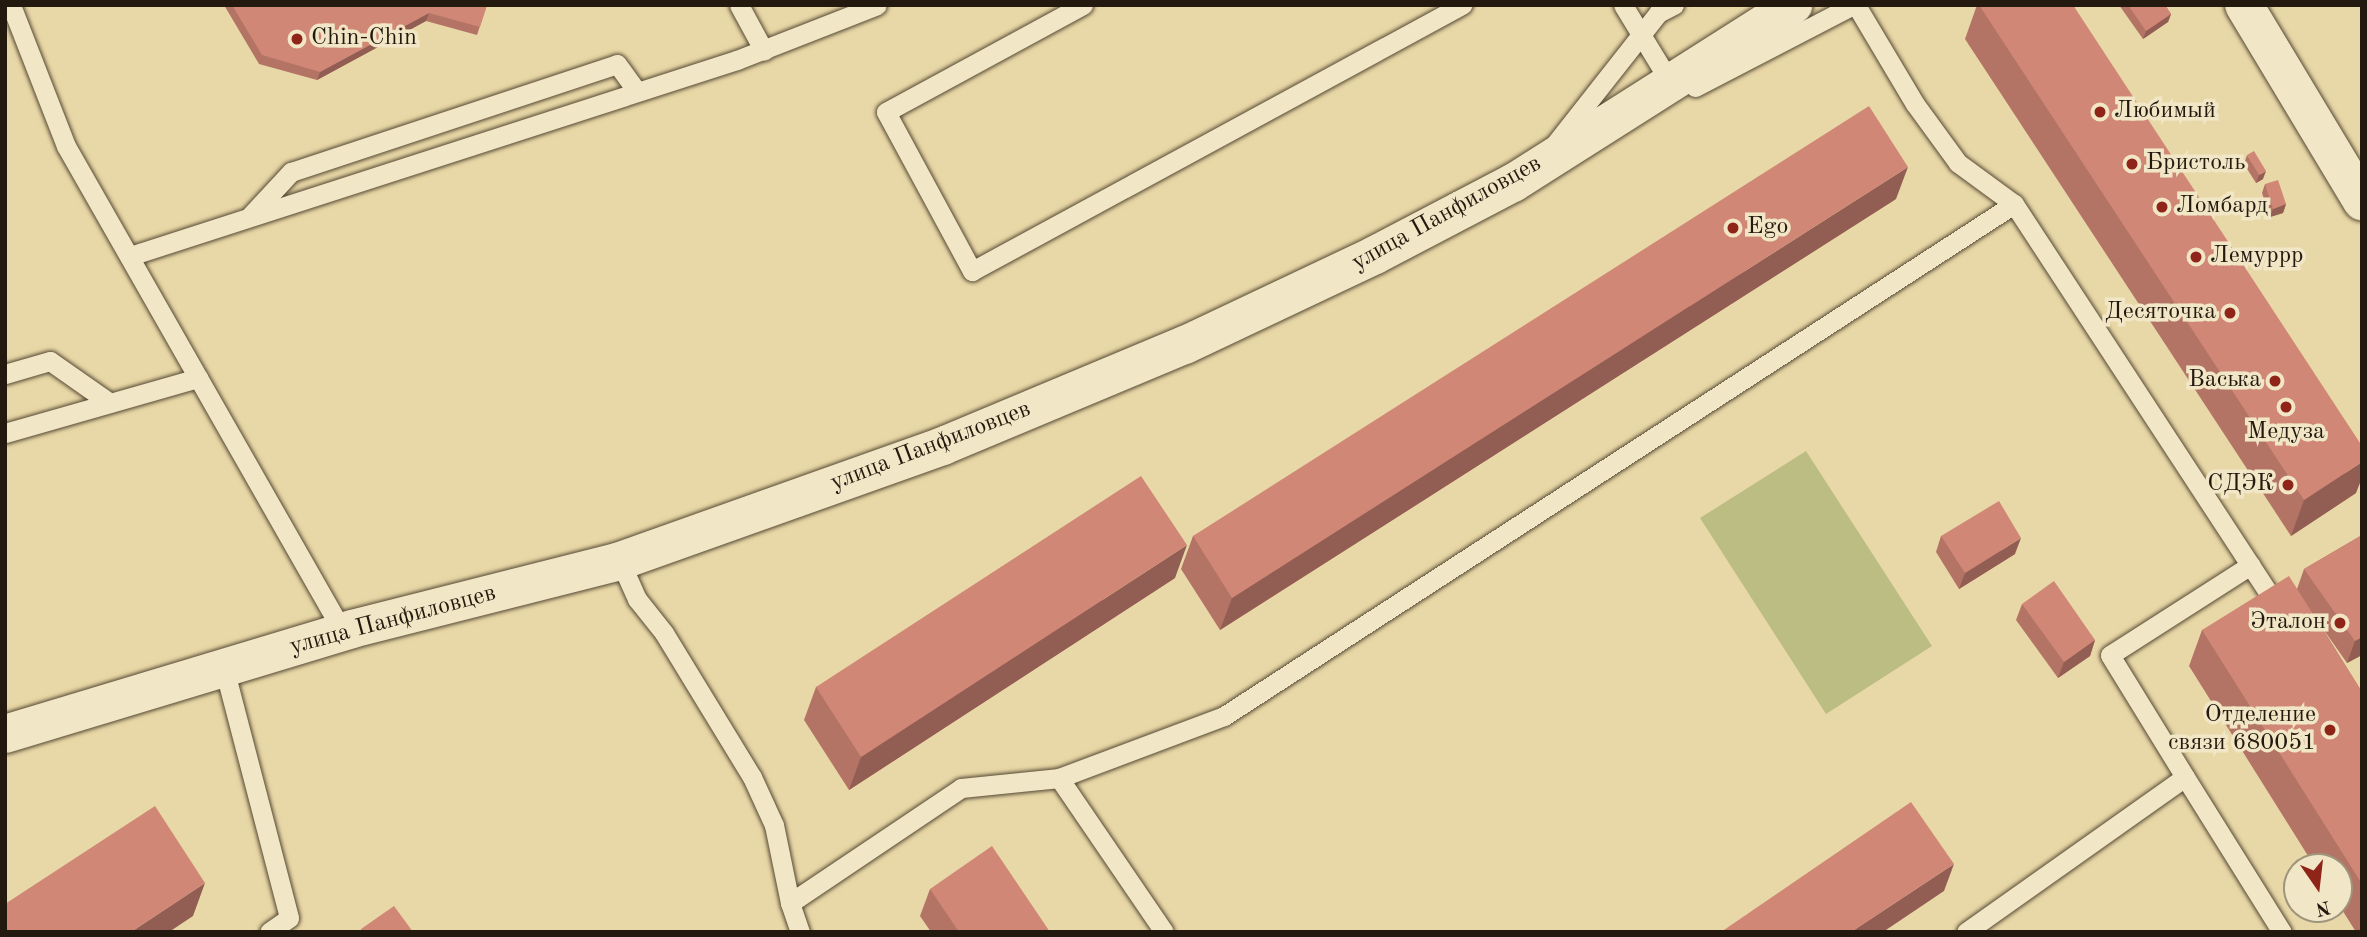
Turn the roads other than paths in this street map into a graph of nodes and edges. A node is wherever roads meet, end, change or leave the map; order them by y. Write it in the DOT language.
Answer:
graph roads {
  1 [pos="11,5"];
  2 [pos="739,5"];
  3 [pos="877,5"];
  4 [pos="1083,5"];
  5 [pos="1462,5"];
  6 [pos="1623,5"];
  7 [pos="1674,5"];
  8 [pos="1793,5"];
  9 [pos="1855,5"];
  10 [pos="2244,5"];
  11 [pos="853,10"];
  12 [pos="1641,35"];
  13 [pos="764,51"];
  14 [pos="1670,82"];
  15 [pos="638,92"];
  16 [pos="1538,165"];
  17 [pos="2362,201"];
  18 [pos="2014,204"];
  19 [pos="250,217"];
  20 [pos="130,256"];
  21 [pos="5,374"];
  22 [pos="198,378"];
  23 [pos="110,403"];
  24 [pos="5,433"];
  25 [pos="620,561"];
  26 [pos="2251,565"];
  27 [pos="343,632"];
  28 [pos="2294,633"];
  29 [pos="224,668"];
  30 [pos="5,734"];
  31 [pos="2185,777"];
  32 [pos="1059,778"];
  33 [pos="790,903"];
  34 [pos="269,932"];
  35 [pos="800,932"];
  36 [pos="1164,932"];
  37 [pos="1966,932"];
  38 [pos="2282,932"];
  1 -- 20 [label="lane"];
  2 -- 13 [label="lane"];
  3 -- 11 [label="lane"];
  4 -- 5 [label="lane"];
  6 -- 12 [label="lane"];
  7 -- 12 [label="lane"];
  8 -- 14 [label="street, улица Панфиловцев"];
  9 -- 16 [label="lane"];
  9 -- 18 [label="lane"];
  10 -- 17 [label="street"];
  11 -- 13 [label="lane"];
  12 -- 14 [label="lane"];
  12 -- 16 [label="lane"];
  13 -- 15 [label="lane"];
  14 -- 16 [label="street, улица Панфиловцев"];
  15 -- 19 [label="lane"];
  15 -- 19 [label="lane"];
  16 -- 25 [label="street, улица Панфиловцев"];
  18 -- 26 [label="lane"];
  18 -- 32 [label="lane"];
  19 -- 20 [label="lane"];
  20 -- 22 [label="lane"];
  21 -- 23 [label="lane"];
  22 -- 23 [label="lane"];
  22 -- 27 [label="lane"];
  23 -- 24 [label="lane"];
  25 -- 27 [label="street, улица Панфиловцев"];
  25 -- 33 [label="lane"];
  26 -- 28 [label="lane"];
  26 -- 31 [label="lane"];
  27 -- 29 [label="street, улица Панфиловцев"];
  29 -- 30 [label="street, улица Панфиловцев"];
  29 -- 34 [label="lane"];
  31 -- 37 [label="lane"];
  31 -- 38 [label="lane"];
  32 -- 33 [label="lane"];
  32 -- 36 [label="lane"];
  33 -- 35 [label="lane"];
}
